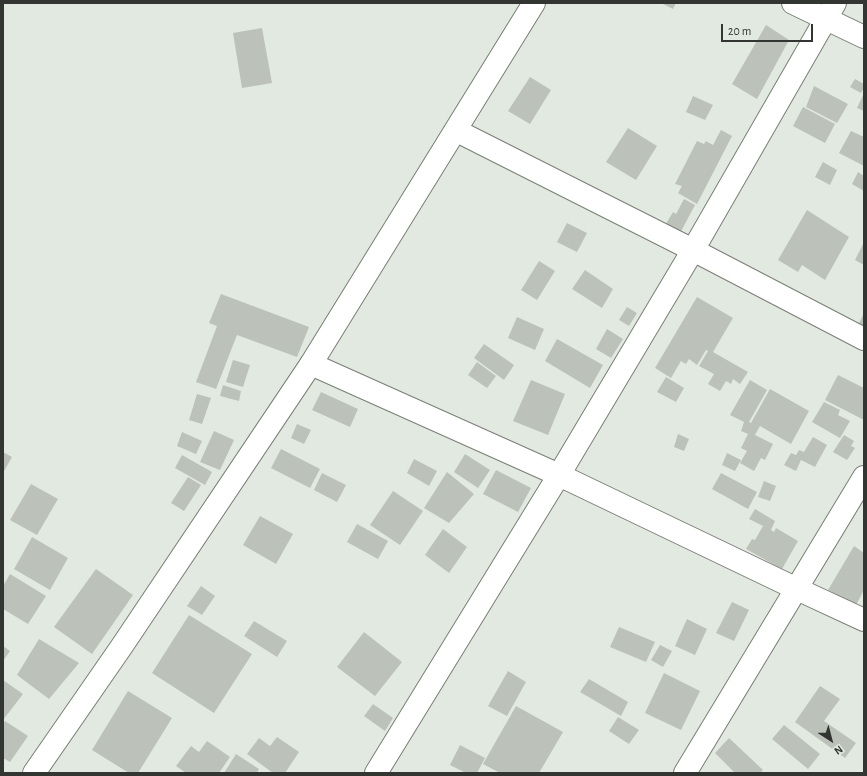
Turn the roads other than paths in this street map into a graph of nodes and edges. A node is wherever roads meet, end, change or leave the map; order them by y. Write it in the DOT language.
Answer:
graph roads {
  1 [pos="534,3"];
  2 [pos="793,3"];
  3 [pos="830,11"];
  4 [pos="864,37"];
  5 [pos="456,130"];
  6 [pos="693,250"];
  7 [pos="864,339"];
  8 [pos="311,364"];
  9 [pos="559,475"];
  10 [pos="864,477"];
  11 [pos="796,589"];
  12 [pos="864,620"];
  13 [pos="34,773"];
  14 [pos="376,773"];
  15 [pos="685,773"];
  1 -- 5 [label="street"];
  2 -- 3 [label="street"];
  3 -- 4 [label="street"];
  3 -- 6 [label="street"];
  5 -- 6 [label="street"];
  5 -- 8 [label="street"];
  6 -- 7 [label="street"];
  6 -- 9 [label="street"];
  8 -- 9 [label="street"];
  8 -- 13 [label="street"];
  9 -- 11 [label="street"];
  9 -- 14 [label="street"];
  10 -- 11 [label="street"];
  11 -- 12 [label="street"];
  11 -- 15 [label="street"];
}
